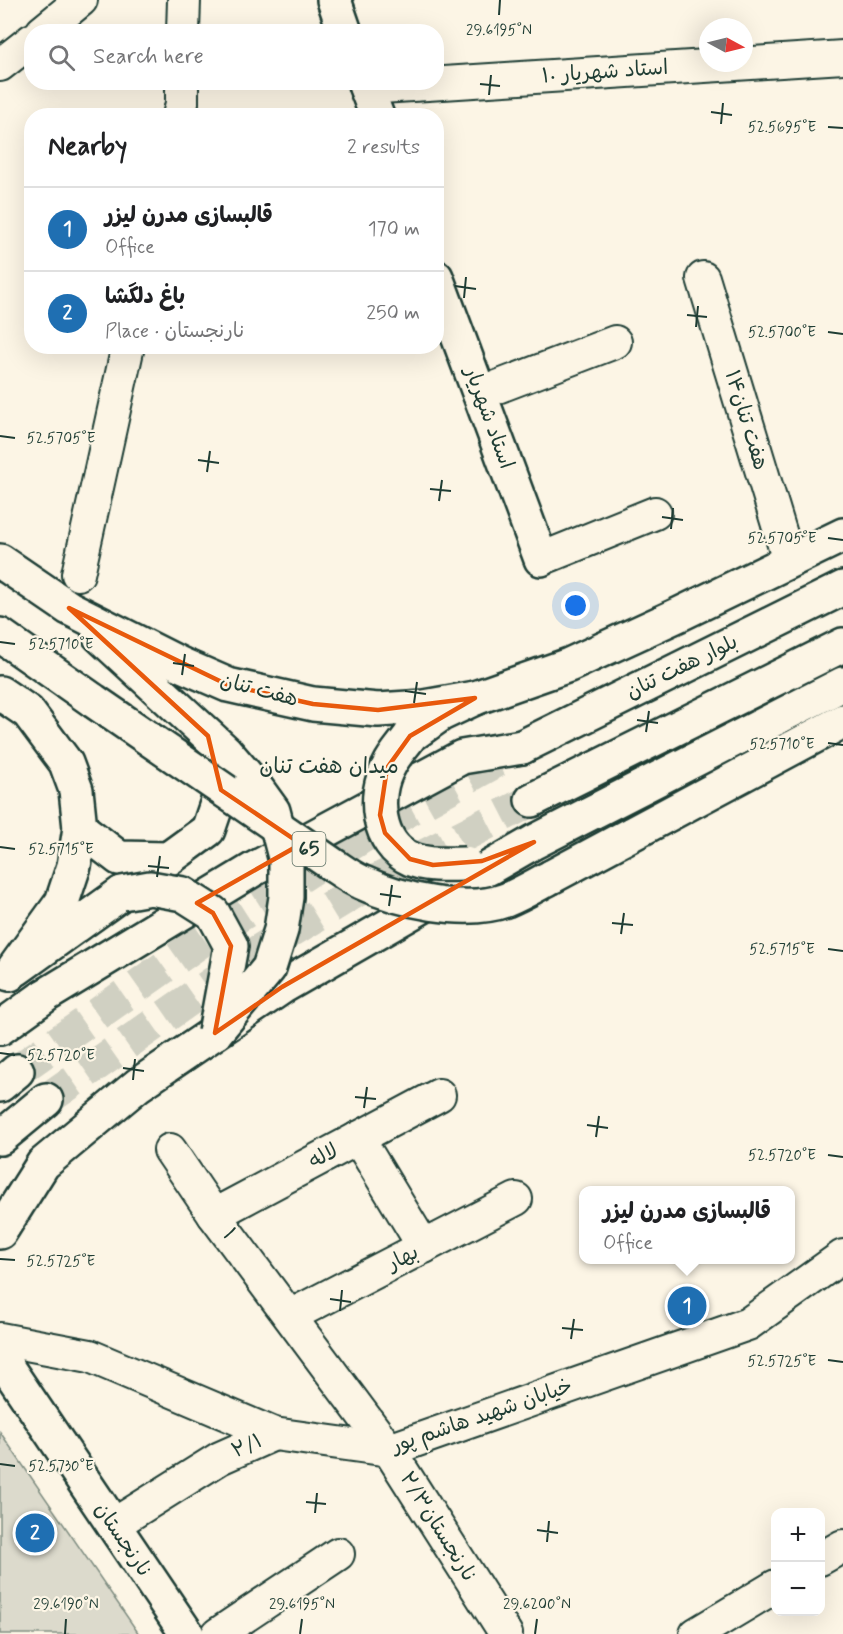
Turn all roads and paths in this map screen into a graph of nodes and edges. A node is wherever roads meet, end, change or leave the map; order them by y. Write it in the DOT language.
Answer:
graph roads {
  1 [pos="81,0"];
  2 [pos="183,0"];
  3 [pos="334,0"];
  4 [pos="52,24"];
  5 [pos="183,24"];
  6 [pos="342,24"];
  7 [pos="24,46"];
  8 [pos="843,57"];
  9 [pos="0,65"];
  10 [pos="444,89"];
  11 [pos="182,90"];
  12 [pos="431,90"];
  13 [pos="369,95"];
  14 [pos="181,108"];
  15 [pos="703,278"];
  16 [pos="444,299"];
  17 [pos="615,342"];
  18 [pos="126,354"];
  19 [pos="479,394"];
  20 [pos="655,513"];
  21 [pos="843,535"];
  22 [pos="541,559"];
  23 [pos="0,561"];
  24 [pos="789,561"];
  25 [pos="78,574"];
  26 [pos="843,588"];
  27 [pos="69,608"];
  28 [pos="0,635"];
  29 [pos="843,645"];
  30 [pos="843,684"];
  31 [pos="0,693"];
  32 [pos="474,698"];
  33 [pos="843,721"];
  34 [pos="208,736"];
  35 [pos="532,800"];
  36 [pos="80,828"];
  37 [pos="534,842"];
  38 [pos="5,978"];
  39 [pos="0,1028"];
  40 [pos="215,1033"];
  41 [pos="439,1095"];
  42 [pos="46,1100"];
  43 [pos="0,1138"];
  44 [pos="358,1138"];
  45 [pos="170,1150"];
  46 [pos="43,1164"];
  47 [pos="516,1199"];
  48 [pos="0,1201"];
  49 [pos="214,1215"];
  50 [pos="0,1232"];
  51 [pos="424,1247"];
  52 [pos="843,1256"];
  53 [pos="290,1316"];
  54 [pos="0,1339"];
  55 [pos="0,1357"];
  56 [pos="0,1393"];
  57 [pos="32,1405"];
  58 [pos="274,1434"];
  59 [pos="389,1450"];
  60 [pos="113,1526"];
  61 [pos="843,1546"];
  62 [pos="338,1554"];
  63 [pos="825,1556"];
  64 [pos="771,1589"];
  65 [pos="187,1634"];
  66 [pos="218,1634"];
  67 [pos="506,1634"];
  68 [pos="696,1634"];
  1 -- 4 [label="street"];
  2 -- 5 [label="street"];
  3 -- 6 [label="main road"];
  7 -- 9 [label="street"];
  8 -- 10 [label="street, استاد شهریار ۱۰"];
  11 -- 14 [label="street"];
  12 -- 13 [label="street, استاد شهریار ۱۰"];
  15 -- 24 [label="street, هفت تنان۱۴"];
  16 -- 19 [label="main road, استاد شهریار"];
  17 -- 19 [label="street"];
  18 -- 25 [label="street"];
  19 -- 22 [label="main road, استاد شهریار"];
  20 -- 22 [label="street"];
  21 -- 24 [label="main road"];
  23 -- 27 [label="main road, هفت تنان"];
  24 -- 32 [label="main road"];
  26 -- 39 [label="main road, بلوار هفت تنان"];
  27 -- 32 [label="main road, هفت تنان"];
  27 -- 34 [label="main road"];
  28 -- 33 [label="main road, 65, bridge"];
  29 -- 35 [label="main road"];
  30 -- 37 [label="main road"];
  31 -- 36 [label="main road"];
  32 -- 37 [label="main road, bridge"];
  34 -- 36 [label="main road"];
  34 -- 40 [label="main road, bridge"];
  36 -- 38 [label="main road"];
  37 -- 40 [label="main road"];
  38 -- 40 [label="main road, bridge"];
  40 -- 46 [label="main road"];
  41 -- 44 [label="street, لاله ‍"];
  42 -- 43 [label="main road"];
  44 -- 49 [label="street, لاله ‍"];
  44 -- 51 [label="street"];
  45 -- 49 [label="street, ۱"];
  46 -- 48 [label="main road"];
  46 -- 50 [label="main road"];
  47 -- 51 [label="street, بهار"];
  49 -- 53 [label="street, ۱"];
  51 -- 53 [label="street, بهار"];
  52 -- 59 [label="street, خیابان شهید هاشم پور"];
  53 -- 59 [label="street, ۱"];
  54 -- 58 [label="street, خیابان شهید هاشم پور"];
  55 -- 57 [label="main road, نارنجستان"];
  56 -- 57 [label="main road"];
  57 -- 60 [label="main road, نارنجستان"];
  58 -- 59 [label="street, خیابان شهید هاشم پور"];
  58 -- 60 [label="street, ۲/۱"];
  59 -- 67 [label="street, ۲/۳نارنجستان"];
  60 -- 65 [label="main road, نارنجستان"];
  61 -- 63 [label="street"];
  62 -- 66 [label="street"];
  64 -- 68 [label="street"];
}
